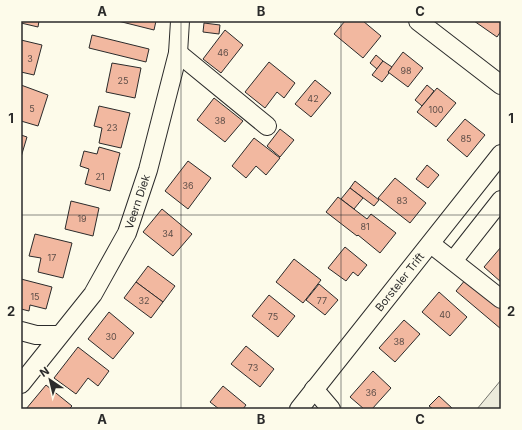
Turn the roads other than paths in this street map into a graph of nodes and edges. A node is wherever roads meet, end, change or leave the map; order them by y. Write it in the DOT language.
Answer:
graph roads {
  1 [pos="180,21"];
  2 [pos="418,21"];
  3 [pos="178,53"];
  4 [pos="501,85"];
  5 [pos="266,126"];
  6 [pos="501,154"];
  7 [pos="501,200"];
  8 [pos="431,244"];
  9 [pos="453,261"];
  10 [pos="501,299"];
  11 [pos="21,331"];
  12 [pos="59,335"];
  13 [pos="21,384"];
  14 [pos="314,389"];
  15 [pos="298,409"];
  16 [pos="332,409"];
  1 -- 3 [label="street, Veern Diek"];
  2 -- 4 [label="street"];
  3 -- 5 [label="street"];
  3 -- 12 [label="street, Veern Diek"];
  6 -- 8 [label="street, Borsteler Trift"];
  7 -- 9 [label="street"];
  8 -- 9 [label="street"];
  8 -- 14 [label="street, Borsteler Trift"];
  9 -- 10 [label="street"];
  11 -- 12 [label="street"];
  12 -- 13 [label="street, Veern Diek"];
  14 -- 15 [label="street, Borsteler Trift"];
  14 -- 16 [label="street"];
}
